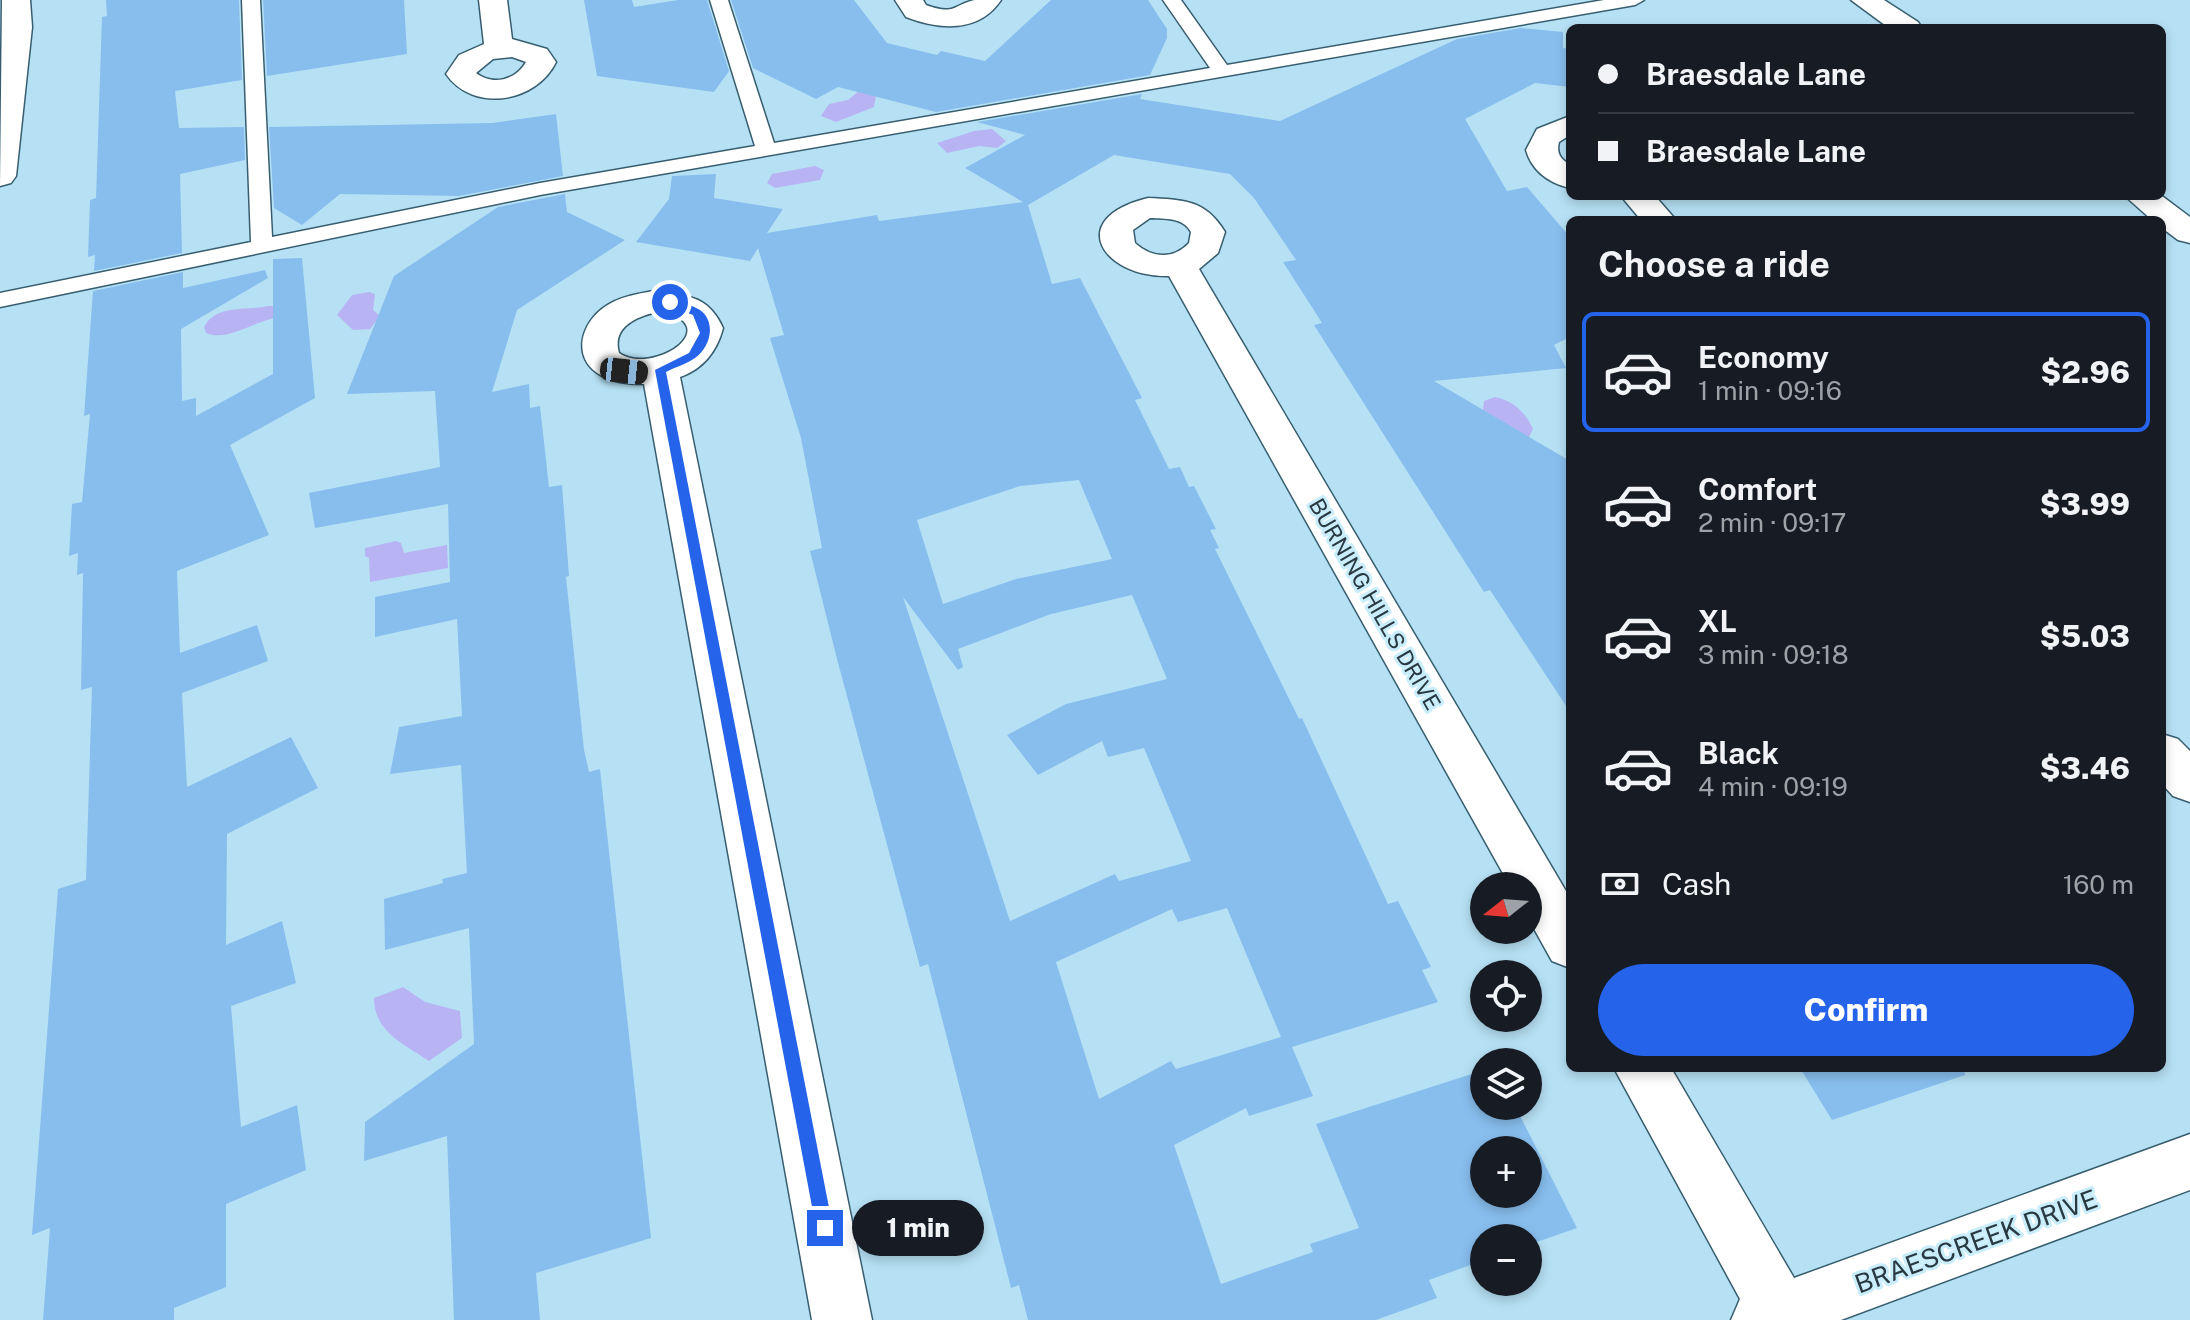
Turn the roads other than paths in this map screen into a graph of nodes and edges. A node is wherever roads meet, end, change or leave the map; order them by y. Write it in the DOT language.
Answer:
graph roads {
  1 [pos="16,0"];
  2 [pos="251,0"];
  3 [pos="493,0"];
  4 [pos="719,0"];
  5 [pos="909,0"];
  6 [pos="987,0"];
  7 [pos="1172,0"];
  8 [pos="1635,0"];
  9 [pos="1865,0"];
  10 [pos="1902,24"];
  11 [pos="499,49"];
  12 [pos="1222,72"];
  13 [pos="1566,126"];
  14 [pos="766,150"];
  15 [pos="0,176"];
  16 [pos="1566,176"];
  17 [pos="1641,200"];
  18 [pos="2146,200"];
  19 [pos="1655,216"];
  20 [pos="2190,233"];
  21 [pos="262,246"];
  22 [pos="1179,264"];
  23 [pos="0,300"];
  24 [pos="660,370"];
  25 [pos="2166,757"];
  26 [pos="2190,782"];
  27 [pos="1566,938"];
  28 [pos="1643,1072"];
  29 [pos="2190,1162"];
  30 [pos="1776,1317"];
  31 [pos="842,1320"];
  1 -- 15 [label="street"];
  2 -- 21 [label="lane"];
  3 -- 11 [label="street"];
  4 -- 14 [label="lane"];
  5 -- 6 [label="street"];
  7 -- 12 [label="lane"];
  8 -- 12 [label="lane"];
  9 -- 10 [label="street"];
  12 -- 14 [label="lane"];
  13 -- 16 [label="street"];
  14 -- 21 [label="lane"];
  17 -- 19 [label="street"];
  18 -- 20 [label="street"];
  21 -- 23 [label="lane"];
  22 -- 27 [label="street, BURNING HILLS DRIVE"];
  24 -- 31 [label="street"];
  25 -- 26 [label="street"];
  28 -- 30 [label="street"];
  29 -- 30 [label="street, BRAESCREEK DRIVE"];
}
